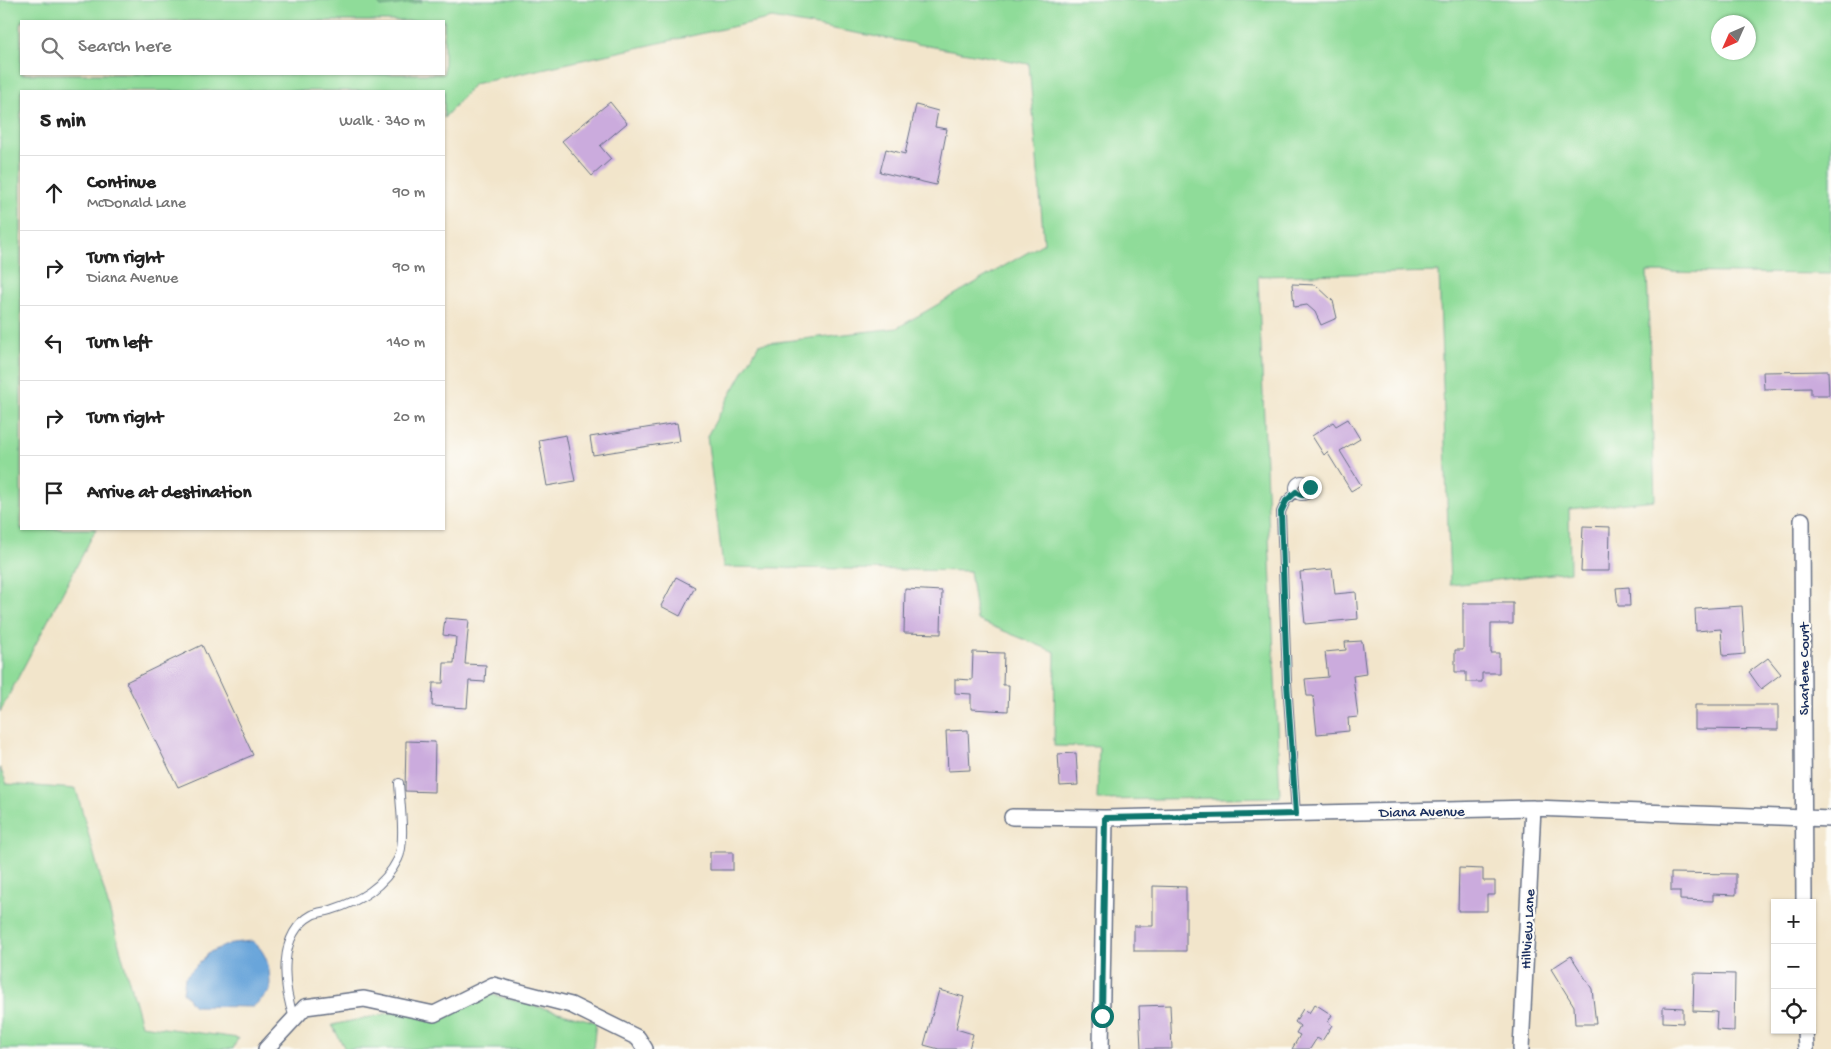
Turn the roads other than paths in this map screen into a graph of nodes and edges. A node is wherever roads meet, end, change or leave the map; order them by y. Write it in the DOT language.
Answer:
graph roads {
  1 [pos="1296,492"];
  2 [pos="1802,520"];
  3 [pos="399,784"];
  4 [pos="1533,808"];
  5 [pos="1296,814"];
  6 [pos="1012,817"];
  7 [pos="1105,818"];
  8 [pos="1804,818"];
  9 [pos="1831,819"];
  10 [pos="1804,899"];
  11 [pos="294,1018"];
  12 [pos="1805,1034"];
  13 [pos="266,1049"];
  14 [pos="645,1049"];
  15 [pos="1102,1049"];
  16 [pos="1522,1049"];
  17 [pos="1806,1049"];
  1 -- 5 [label="lane"];
  2 -- 8 [label="street, Sharlene Court"];
  3 -- 11 [label="lane"];
  4 -- 5 [label="street, Diana Avenue"];
  4 -- 8 [label="street, Diana Avenue"];
  4 -- 16 [label="street, Hillview Lane"];
  5 -- 7 [label="street, Diana Avenue"];
  6 -- 7 [label="street, Diana Avenue"];
  7 -- 15 [label="street"];
  8 -- 9 [label="street, Diana Avenue"];
  8 -- 10 [label="street, Sharlene Court"];
  11 -- 13 [label="street"];
  11 -- 14 [label="street"];
  12 -- 17 [label="street"];
}
